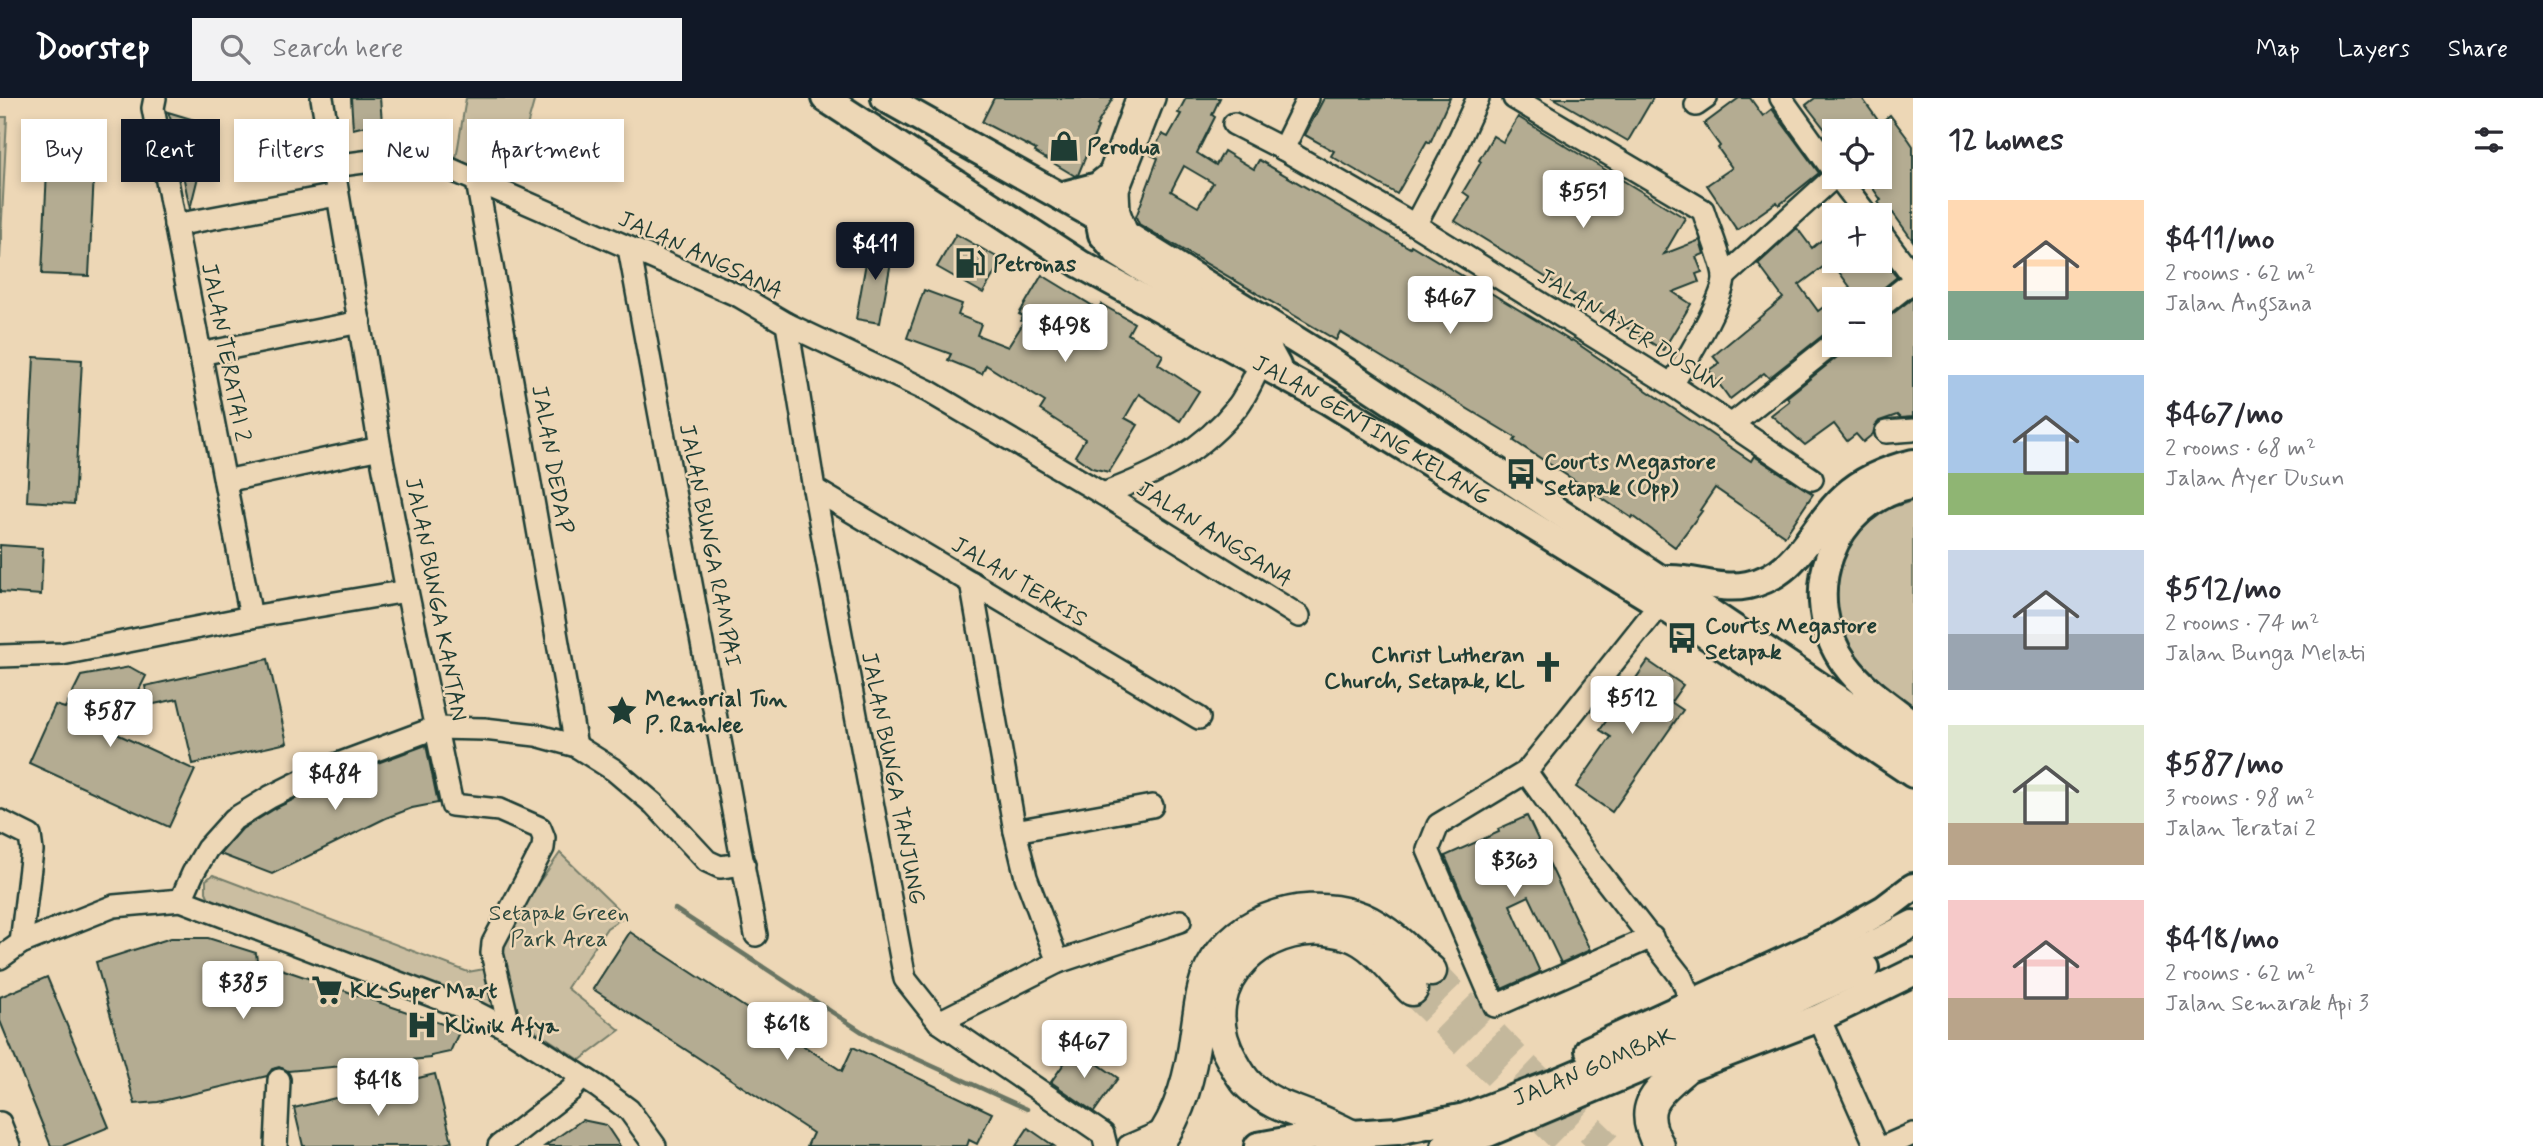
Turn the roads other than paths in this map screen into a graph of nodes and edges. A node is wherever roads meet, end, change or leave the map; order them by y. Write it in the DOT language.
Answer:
graph roads {
  1 [pos="155,98"];
  2 [pos="322,98"];
  3 [pos="825,98"];
  4 [pos="885,98"];
  5 [pos="1137,98"];
  6 [pos="1154,98"];
  7 [pos="1308,98"];
  8 [pos="1478,98"];
  9 [pos="1514,98"];
  10 [pos="1781,98"];
  11 [pos="325,119"];
  12 [pos="1234,124"];
  13 [pos="1283,149"];
  14 [pos="1822,156"];
  15 [pos="349,164"];
  16 [pos="467,177"];
  17 [pos="1108,178"];
  18 [pos="335,182"];
  19 [pos="477,182"];
  20 [pos="479,182"];
  21 [pos="1822,187"];
  22 [pos="1846,189"];
  23 [pos="337,195"];
  24 [pos="1060,196"];
  25 [pos="1857,203"];
  26 [pos="1099,218"];
  27 [pos="175,225"];
  28 [pos="1415,225"];
  29 [pos="1128,236"];
  30 [pos="629,248"];
  31 [pos="1892,249"];
  32 [pos="1724,276"];
  33 [pos="1913,278"];
  34 [pos="1892,296"];
  35 [pos="360,322"];
  36 [pos="787,324"];
  37 [pos="1822,353"];
  38 [pos="200,354"];
  39 [pos="1271,368"];
  40 [pos="1672,385"];
  41 [pos="1731,425"];
  42 [pos="1913,430"];
  43 [pos="1886,432"];
  44 [pos="380,448"];
  45 [pos="1913,463"];
  46 [pos="1812,479"];
  47 [pos="225,481"];
  48 [pos="1913,485"];
  49 [pos="814,489"];
  50 [pos="1103,494"];
  51 [pos="971,582"];
  52 [pos="407,591"];
  53 [pos="1661,592"];
  54 [pos="1299,616"];
  55 [pos="251,617"];
  56 [pos="0,656"];
  57 [pos="1199,718"];
  58 [pos="1913,724"];
  59 [pos="435,728"];
  60 [pos="576,746"];
  61 [pos="1913,749"];
  62 [pos="1526,772"];
  63 [pos="1913,774"];
  64 [pos="1152,806"];
  65 [pos="0,821"];
  66 [pos="1016,831"];
  67 [pos="744,864"];
  68 [pos="1913,887"];
  69 [pos="181,900"];
  70 [pos="1180,921"];
  71 [pos="1913,924"];
  72 [pos="756,934"];
  73 [pos="1652,937"];
  74 [pos="1913,943"];
  75 [pos="10,944"];
  76 [pos="0,958"];
  77 [pos="1058,962"];
  78 [pos="1913,972"];
  79 [pos="1692,1003"];
  80 [pos="1819,1018"];
  81 [pos="939,1022"];
  82 [pos="510,1030"];
  83 [pos="1682,1071"];
  84 [pos="581,1078"];
  85 [pos="279,1080"];
  86 [pos="1557,1082"];
  87 [pos="1522,1118"];
  88 [pos="0,1124"];
  89 [pos="1349,1134"];
  90 [pos="1913,1134"];
  91 [pos="1162,1137"];
  92 [pos="1104,1140"];
  93 [pos="9,1146"];
  94 [pos="276,1146"];
  95 [pos="499,1146"];
  96 [pos="655,1146"];
  97 [pos="1122,1146"];
  98 [pos="1129,1146"];
  99 [pos="1258,1146"];
  100 [pos="1445,1146"];
  101 [pos="1659,1146"];
  102 [pos="1876,1146"];
  103 [pos="1886,1146"];
  1 -- 27 [label="street, JALAN TERATAI 2"];
  2 -- 11 [label="street, JALAN BUNGA KANTAN"];
  3 -- 39 [label="main road, JALAN GENTING KELANG"];
  4 -- 24 [label="main road, JALAN GENTING KELANG"];
  5 -- 17 [label="street"];
  6 -- 29 [label="street"];
  7 -- 13 [label="street"];
  8 -- 28 [label="street"];
  9 -- 32 [label="street"];
  10 -- 14 [label="street"];
  12 -- 13 [label="street, JALAN AYER DUSUN"];
  13 -- 28 [label="street, JALAN AYER DUSUN"];
  15 -- 16 [label="street, JALAN ANGSANA"];
  17 -- 24 [label="main road"];
  17 -- 26 [label="street"];
  18 -- 23 [label="street, JALAN BUNGA KANTAN"];
  19 -- 60 [label="street, JALAN DEDAP"];
  20 -- 30 [label="street, JALAN ANGSANA"];
  21 -- 32 [label="street"];
  22 -- 25 [label="street"];
  23 -- 27 [label="street"];
  23 -- 35 [label="street, JALAN BUNGA KANTAN"];
  24 -- 26 [label="main road, JALAN GENTING KELANG"];
  26 -- 29 [label="main road, JALAN GENTING KELANG"];
  26 -- 39 [label="main road"];
  27 -- 38 [label="street, JALAN TERATAI 2"];
  28 -- 40 [label="street, JALAN AYER DUSUN"];
  29 -- 53 [label="main road, JALAN GENTING KELANG"];
  30 -- 36 [label="street, JALAN ANGSANA"];
  30 -- 67 [label="street, JALAN BUNGA RAMPAI"];
  31 -- 33 [label="street"];
  32 -- 40 [label="street"];
  33 -- 34 [label="street"];
  35 -- 38 [label="street"];
  35 -- 44 [label="street, JALAN BUNGA KANTAN"];
  36 -- 49 [label="street, JALAN BUNGA TANJUNG"];
  36 -- 50 [label="street, JALAN ANGSANA"];
  37 -- 41 [label="street"];
  38 -- 47 [label="street, JALAN TERATAI 2"];
  39 -- 50 [label="street, JALAN ANGSANA"];
  39 -- 53 [label="main road, JALAN GENTING KELANG"];
  40 -- 41 [label="street, JALAN AYER DUSUN"];
  41 -- 46 [label="street, JALAN AYER DUSUN"];
  42 -- 43 [label="street"];
  44 -- 47 [label="street"];
  44 -- 52 [label="street, JALAN BUNGA KANTAN"];
  45 -- 53 [label="main road"];
  47 -- 55 [label="street, JALAN TERATAI 2"];
  48 -- 58 [label="main road"];
  49 -- 51 [label="street, JALAN TERKIS"];
  49 -- 81 [label="street, JALAN BUNGA TANJUNG"];
  50 -- 54 [label="street, JALAN ANGSANA"];
  51 -- 57 [label="street, JALAN TERKIS"];
  51 -- 66 [label="street"];
  52 -- 55 [label="street"];
  52 -- 59 [label="street, JALAN BUNGA KANTAN"];
  53 -- 61 [label="main road, JALAN GENTING KELANG"];
  53 -- 62 [label="street"];
  53 -- 63 [label="main road, JALAN GENTING KELANG"];
  55 -- 56 [label="street"];
  59 -- 60 [label="street"];
  59 -- 69 [label="street"];
  59 -- 82 [label="street, JALAN BUNGA KANTAN"];
  60 -- 67 [label="street"];
  62 -- 73 [label="street"];
  62 -- 73 [label="street"];
  64 -- 66 [label="street"];
  65 -- 75 [label="street"];
  66 -- 77 [label="street"];
  67 -- 72 [label="street, JALAN BUNGA RAMPAI"];
  68 -- 79 [label="main road"];
  69 -- 75 [label="street"];
  69 -- 82 [label="street"];
  70 -- 77 [label="street"];
  71 -- 86 [label="main road, JALAN GOMBAK"];
  73 -- 79 [label="street"];
  74 -- 87 [label="main road, JALAN GOMBAK"];
  75 -- 76 [label="street"];
  77 -- 81 [label="street"];
  78 -- 80 [label="main road"];
  79 -- 86 [label="main road"];
  80 -- 83 [label="main road"];
  80 -- 102 [label="street"];
  81 -- 92 [label="street, JALAN BUNGA TANJUNG"];
  82 -- 84 [label="street"];
  83 -- 87 [label="main road"];
  83 -- 101 [label="highway"];
  84 -- 95 [label="street"];
  84 -- 96 [label="street"];
  85 -- 94 [label="street"];
  86 -- 89 [label="main road, JALAN GOMBAK"];
  87 -- 100 [label="main road, JALAN GOMBAK"];
  88 -- 93 [label="street"];
  89 -- 91 [label="highway"];
  89 -- 99 [label="main road, JALAN GOMBAK"];
  90 -- 103 [label="street"];
  91 -- 98 [label="street"];
  92 -- 97 [label="street, JALAN BUNGA TANJUNG"];
}
